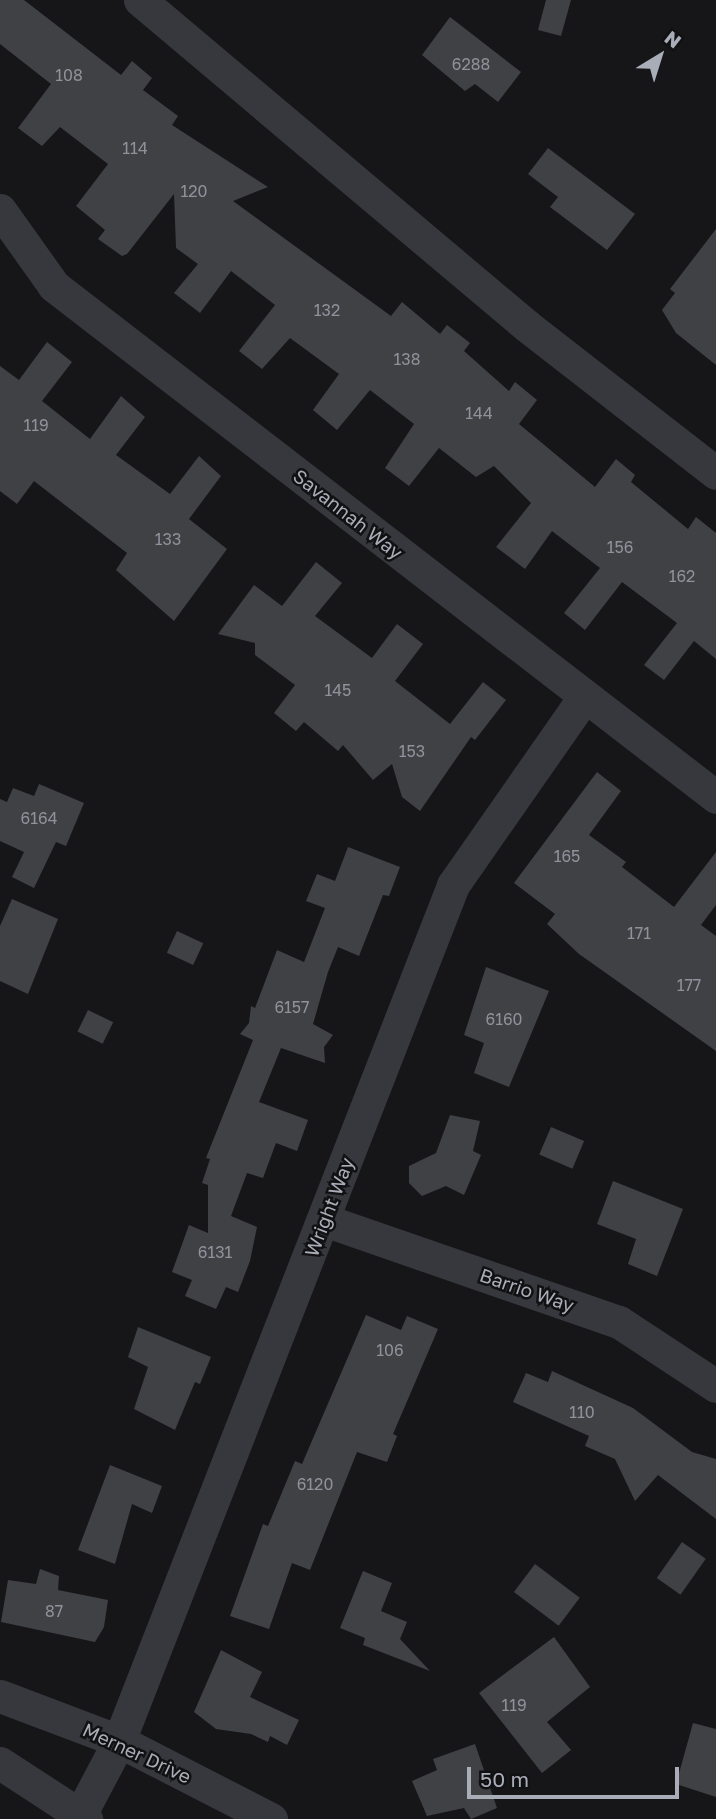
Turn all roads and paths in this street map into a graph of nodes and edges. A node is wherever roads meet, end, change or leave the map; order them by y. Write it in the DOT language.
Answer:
graph roads {
  1 [pos="140,0"];
  2 [pos="0,209"];
  3 [pos="716,473"];
  4 [pos="584,697"];
  5 [pos="716,797"];
  6 [pos="324,1220"];
  7 [pos="716,1386"];
  8 [pos="0,1696"];
  9 [pos="119,1741"];
  10 [pos="0,1763"];
  11 [pos="83,1817"];
  12 [pos="271,1819"];
  1 -- 3 [label="street"];
  2 -- 4 [label="street, Savannah Way"];
  4 -- 5 [label="street, Savannah Way"];
  4 -- 6 [label="street, Wright Way"];
  6 -- 7 [label="street, Barrio Way"];
  6 -- 9 [label="street, Wright Way"];
  8 -- 9 [label="street, Merner Drive"];
  9 -- 11 [label="street, Wright Way"];
  9 -- 12 [label="street, Merner Drive"];
  10 -- 11 [label="street"];
}
